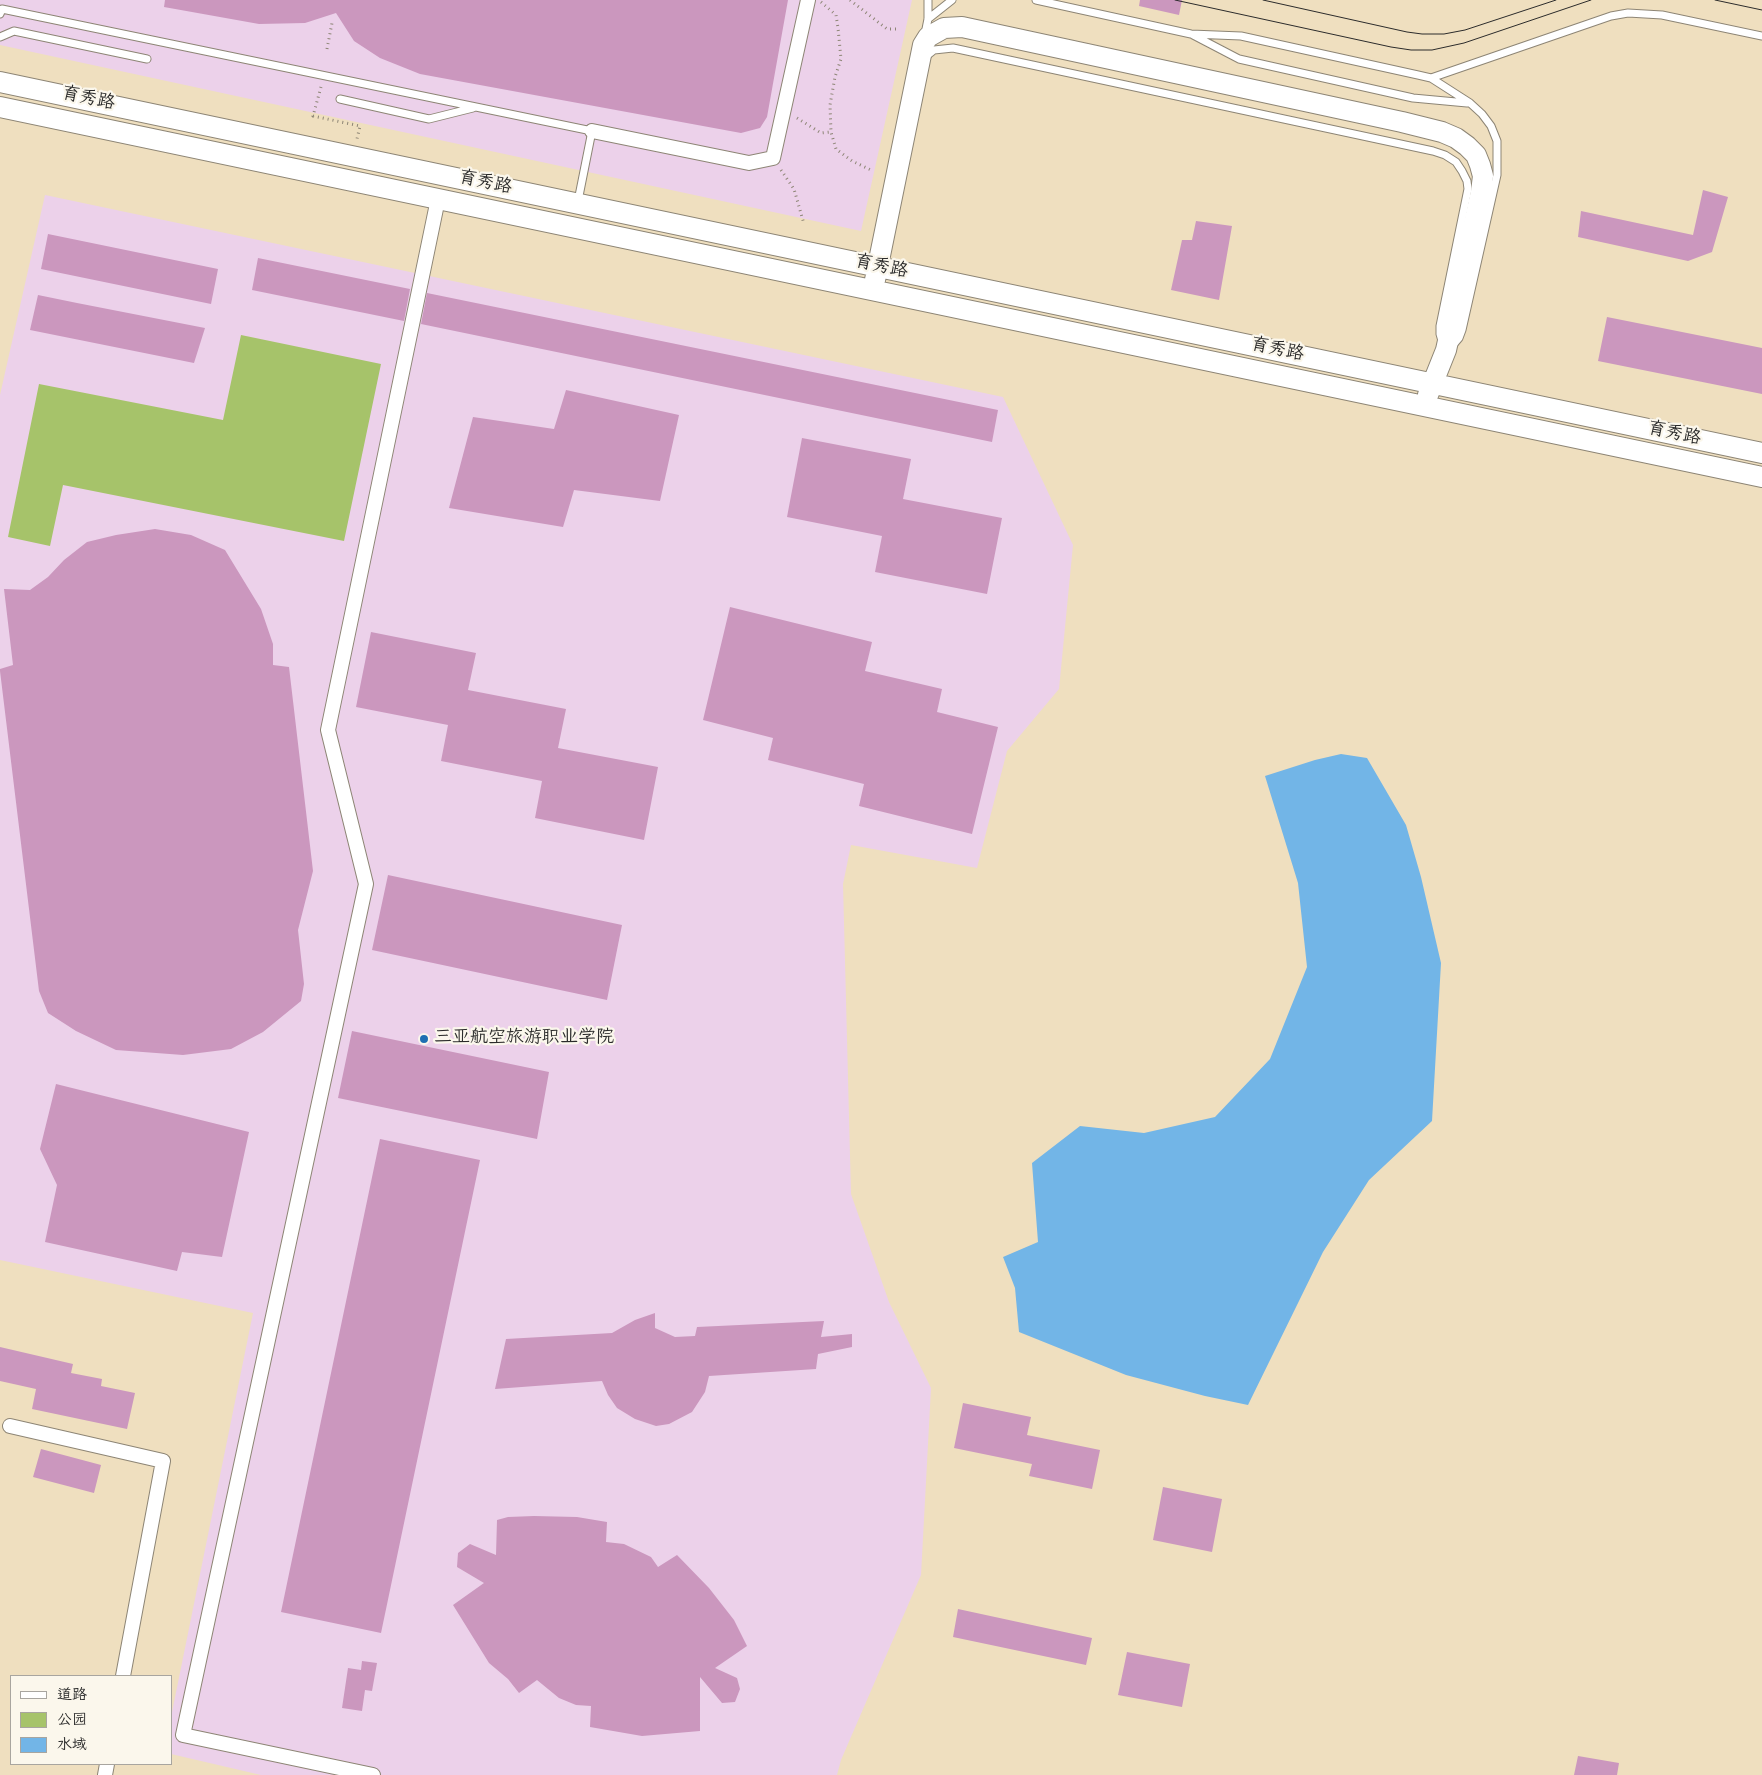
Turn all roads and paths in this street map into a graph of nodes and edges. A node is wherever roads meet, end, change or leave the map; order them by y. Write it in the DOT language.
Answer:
graph roads {
  1 [pos="808,0"];
  2 [pos="820,0"];
  3 [pos="850,0"];
  4 [pos="928,0"];
  5 [pos="952,0"];
  6 [pos="1036,0"];
  7 [pos="0,14"];
  8 [pos="928,19"];
  9 [pos="332,23"];
  10 [pos="898,29"];
  11 [pos="1192,34"];
  12 [pos="1762,36"];
  13 [pos="0,38"];
  14 [pos="327,49"];
  15 [pos="921,54"];
  16 [pos="147,59"];
  17 [pos="1431,78"];
  18 [pos="0,82"];
  19 [pos="321,87"];
  20 [pos="340,99"];
  21 [pos="1470,103"];
  22 [pos="0,107"];
  23 [pos="477,107"];
  24 [pos="784,110"];
  25 [pos="592,131"];
  26 [pos="831,132"];
  27 [pos="357,139"];
  28 [pos="773,158"];
  29 [pos="871,170"];
  30 [pos="438,199"];
  31 [pos="578,204"];
  32 [pos="804,224"];
  33 [pos="878,267"];
  34 [pos="873,289"];
  35 [pos="1446,350"];
  36 [pos="1433,384"];
  37 [pos="1423,406"];
  38 [pos="1762,453"];
  39 [pos="1762,477"];
  40 [pos="10,1426"];
  41 [pos="123,1675"];
  42 [pos="373,1775"];
  1 -- 24 [label="street"];
  2 -- 26 [label="path"];
  3 -- 10 [label="path"];
  4 -- 8 [label="lane"];
  5 -- 8 [label="lane"];
  6 -- 11 [label="lane"];
  7 -- 23 [label="lane"];
  8 -- 15 [label="lane"];
  9 -- 14 [label="path"];
  11 -- 17 [label="lane"];
  11 -- 21 [label="lane"];
  12 -- 17 [label="lane"];
  13 -- 16 [label="lane"];
  15 -- 33 [label="main road"];
  15 -- 35 [label="main road"];
  17 -- 21 [label="lane"];
  18 -- 31 [label="main road, 育秀路"];
  19 -- 27 [label="path"];
  20 -- 23 [label="lane"];
  21 -- 35 [label="lane"];
  22 -- 30 [label="main road, 育秀路"];
  23 -- 25 [label="lane"];
  24 -- 26 [label="path"];
  24 -- 28 [label="street"];
  25 -- 28 [label="street"];
  25 -- 31 [label="lane"];
  26 -- 29 [label="path"];
  28 -- 32 [label="path"];
  30 -- 34 [label="main road, 育秀路"];
  30 -- 42 [label="street"];
  31 -- 33 [label="main road, 育秀路"];
  33 -- 34 [label="main road"];
  33 -- 36 [label="main road, 育秀路"];
  34 -- 37 [label="main road, 育秀路"];
  35 -- 36 [label="main road"];
  36 -- 37 [label="main road"];
  36 -- 38 [label="main road, 育秀路"];
  37 -- 39 [label="main road, 育秀路"];
  40 -- 41 [label="street"];
}
